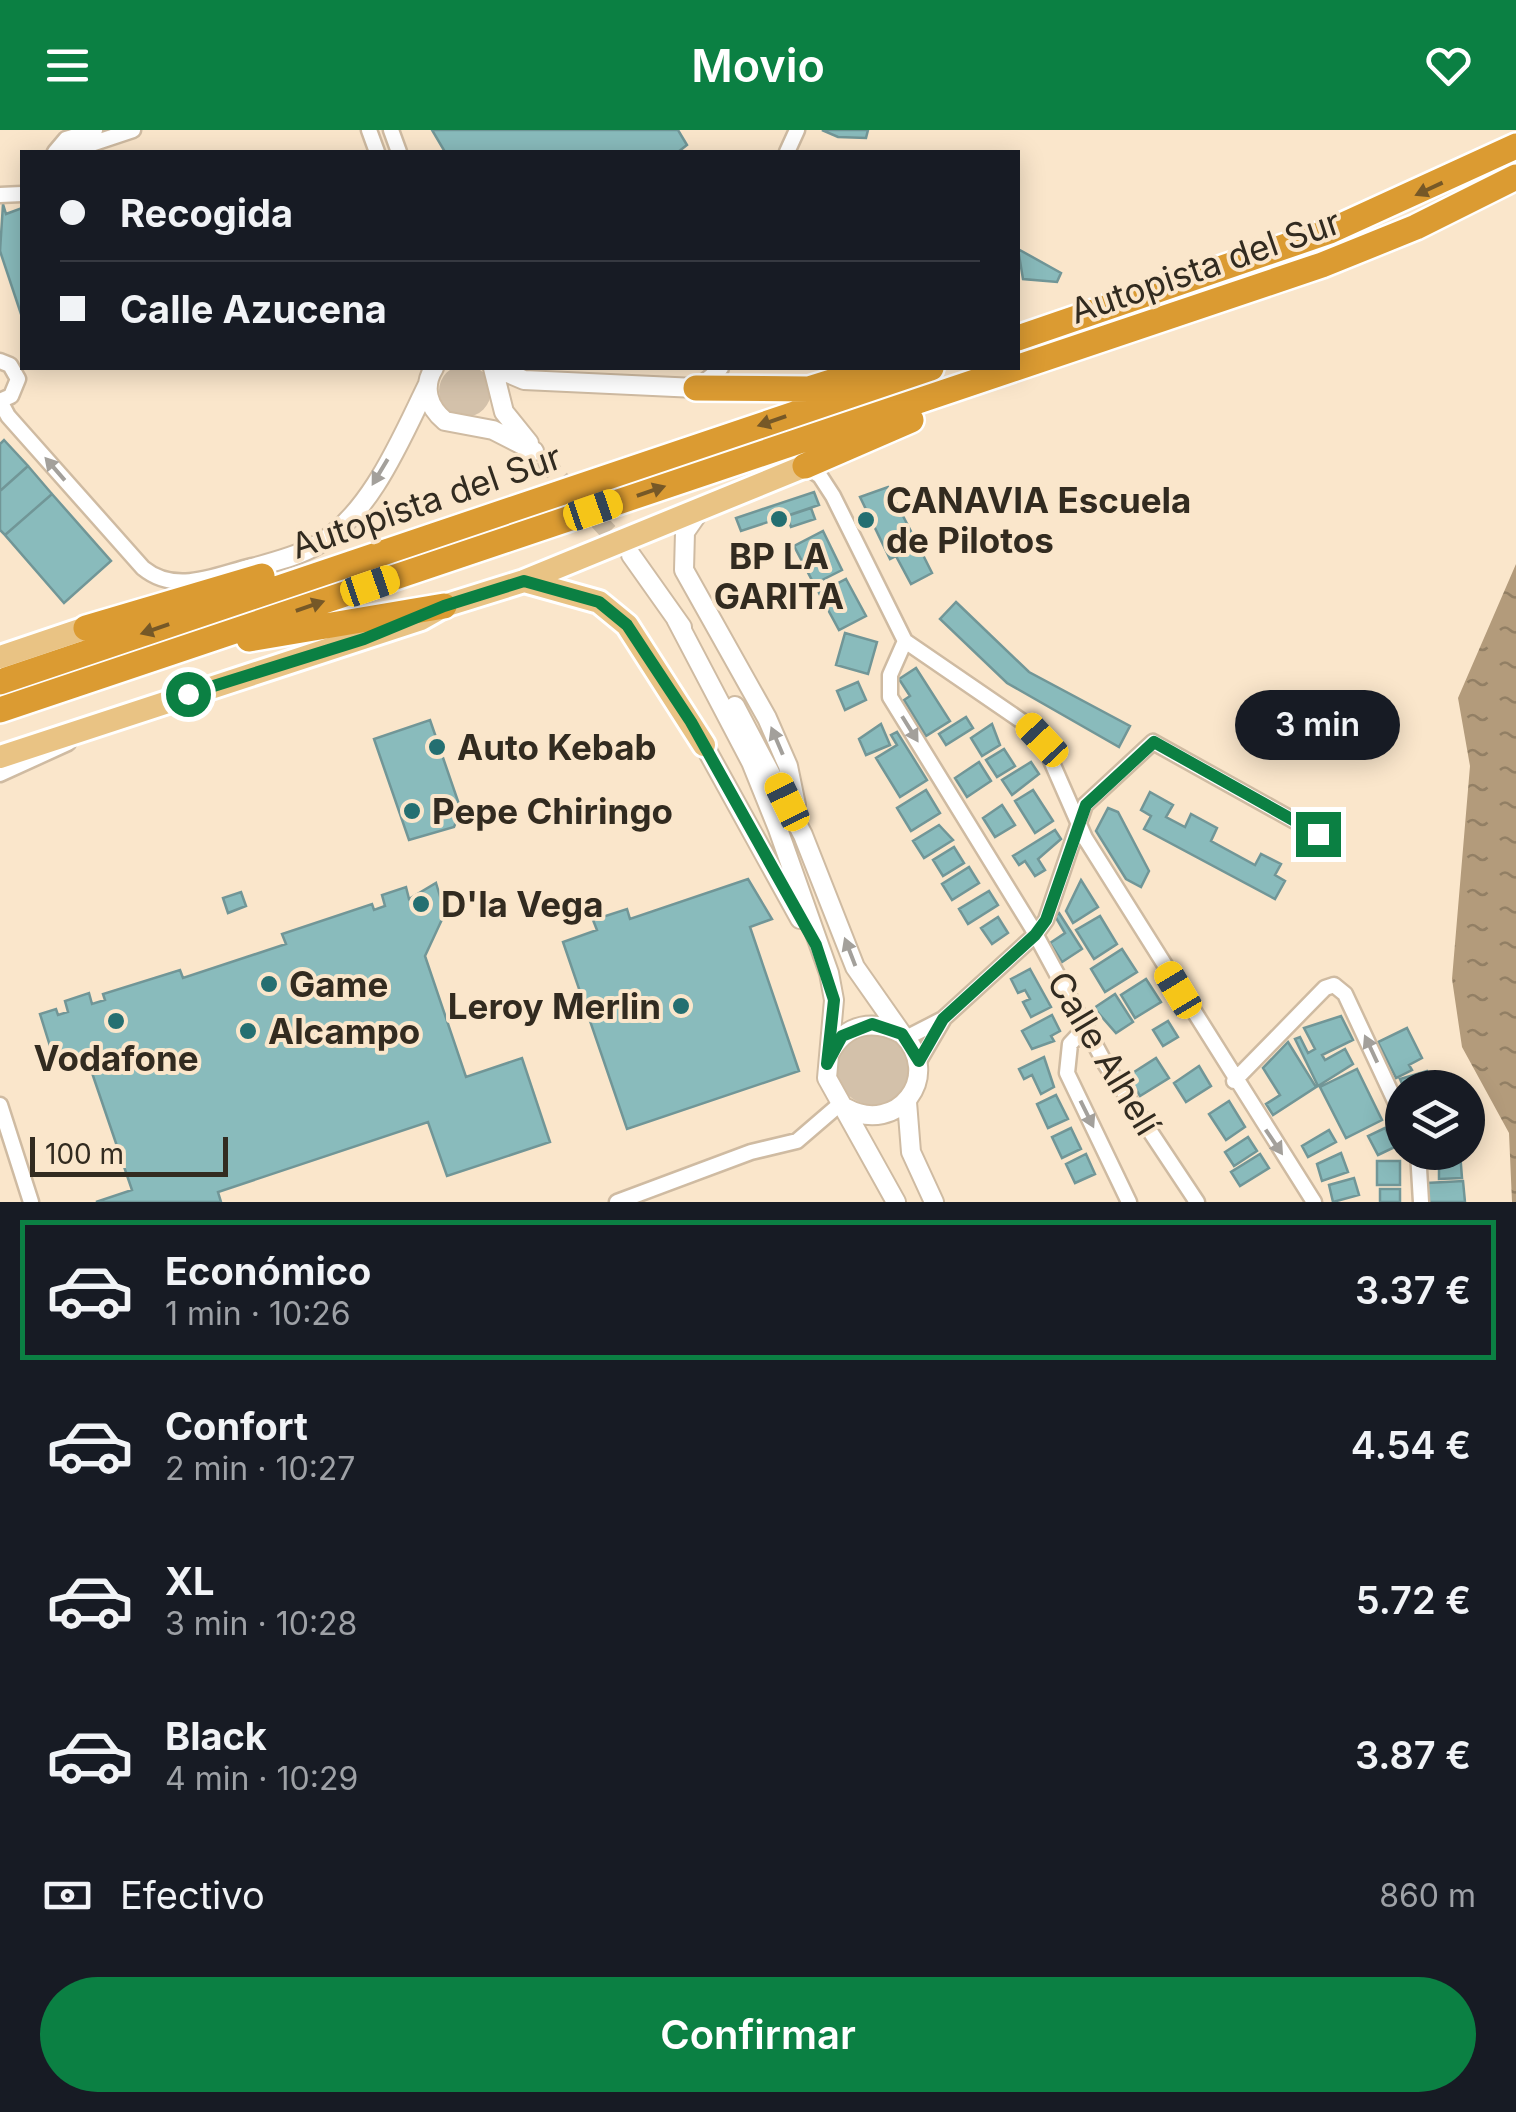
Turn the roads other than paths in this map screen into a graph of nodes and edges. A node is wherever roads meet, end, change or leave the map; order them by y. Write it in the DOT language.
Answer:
graph roads {
  1 [pos="95,130"];
  2 [pos="134,130"];
  3 [pos="1516,146"];
  4 [pos="56,150"];
  5 [pos="73,150"];
  6 [pos="1516,177"];
  7 [pos="1310,239"];
  8 [pos="1322,265"];
  9 [pos="1020,321"];
  10 [pos="1020,337"];
  11 [pos="0,360"];
  12 [pos="1020,367"];
  13 [pos="433,370"];
  14 [pos="495,370"];
  15 [pos="500,370"];
  16 [pos="718,370"];
  17 [pos="870,370"];
  18 [pos="925,370"];
  19 [pos="1010,370"];
  20 [pos="427,386"];
  21 [pos="696,388"];
  22 [pos="0,402"];
  23 [pos="841,454"];
  24 [pos="805,466"];
  25 [pos="833,496"];
  26 [pos="705,504"];
  27 [pos="480,519"];
  28 [pos="631,555"];
  29 [pos="264,564"];
  30 [pos="524,581"];
  31 [pos="444,606"];
  32 [pos="676,619"];
  33 [pos="86,628"];
  34 [pos="905,641"];
  35 [pos="185,648"];
  36 [pos="0,658"];
  37 [pos="0,682"];
  38 [pos="0,710"];
  39 [pos="119,717"];
  40 [pos="704,745"];
  41 [pos="0,757"];
  42 [pos="0,774"];
  43 [pos="1079,820"];
  44 [pos="1318,834"];
  45 [pos="803,835"];
  46 [pos="1035,935"];
  47 [pos="816,945"];
  48 [pos="943,1019"];
  49 [pos="1084,1029"];
  50 [pos="904,1036"];
  51 [pos="919,1061"];
  52 [pos="827,1064"];
  53 [pos="1385,1080"];
  54 [pos="1234,1081"];
  55 [pos="908,1102"];
  56 [pos="0,1105"];
  57 [pos="843,1106"];
  58 [pos="1419,1170"];
  59 [pos="32,1202"];
  60 [pos="617,1202"];
  61 [pos="896,1202"];
  62 [pos="934,1202"];
  63 [pos="1129,1202"];
  64 [pos="1197,1202"];
  65 [pos="1314,1202"];
  66 [pos="1421,1202"];
  1 -- 4 [label="street"];
  2 -- 5 [label="street"];
  3 -- 7 [label="highway, Autopista del Sur, one-way"];
  6 -- 8 [label="highway, Autopista del Sur"];
  7 -- 9 [label="highway"];
  7 -- 10 [label="highway, Autopista del Sur"];
  12 -- 8 [label="highway, Autopista del Sur, one-way"];
  8 -- 23 [label="highway"];
  11 -- 22 [label="street"];
  13 -- 20 [label="street"];
  14 -- 20 [label="street"];
  15 -- 21 [label="street"];
  16 -- 21 [label="street"];
  17 -- 21 [label="highway"];
  18 -- 27 [label="highway, Autopista del Sur, one-way"];
  35 -- 19 [label="highway, Autopista del Sur, one-way"];
  20 -- 29 [label="street, one-way"];
  29 -- 22 [label="street, one-way"];
  23 -- 24 [label="highway"];
  23 -- 25 [label="street"];
  24 -- 25 [label="street"];
  24 -- 26 [label="main road"];
  25 -- 34 [label="street"];
  26 -- 30 [label="main road"];
  45 -- 26 [label="street, one-way"];
  27 -- 33 [label="highway"];
  27 -- 37 [label="highway, Autopista del Sur, one-way"];
  28 -- 32 [label="street"];
  29 -- 33 [label="street"];
  30 -- 31 [label="main road"];
  30 -- 40 [label="main road"];
  31 -- 35 [label="highway"];
  31 -- 39 [label="main road"];
  32 -- 45 [label="street"];
  32 -- 47 [label="street"];
  33 -- 36 [label="main road"];
  34 -- 43 [label="street"];
  34 -- 46 [label="street, Calle Alhelí, one-way"];
  35 -- 38 [label="highway, Autopista del Sur"];
  39 -- 41 [label="main road"];
  39 -- 42 [label="street"];
  40 -- 47 [label="street"];
  43 -- 44 [label="street"];
  43 -- 46 [label="street"];
  43 -- 54 [label="street"];
  50 -- 45 [label="street, one-way"];
  46 -- 48 [label="street"];
  46 -- 49 [label="street, Calle Alhelí"];
  47 -- 52 [label="street"];
  48 -- 50 [label="street"];
  48 -- 51 [label="street"];
  49 -- 63 [label="street, one-way"];
  49 -- 64 [label="street, Calle Alhelí"];
  50 -- 51 [label="street"];
  50 -- 52 [label="street"];
  51 -- 55 [label="street"];
  52 -- 57 [label="street"];
  53 -- 54 [label="street, one-way"];
  54 -- 65 [label="street, one-way"];
  55 -- 57 [label="street"];
  55 -- 62 [label="street"];
  56 -- 59 [label="street"];
  57 -- 60 [label="street"];
  57 -- 61 [label="street"];
  58 -- 66 [label="street"];
}
